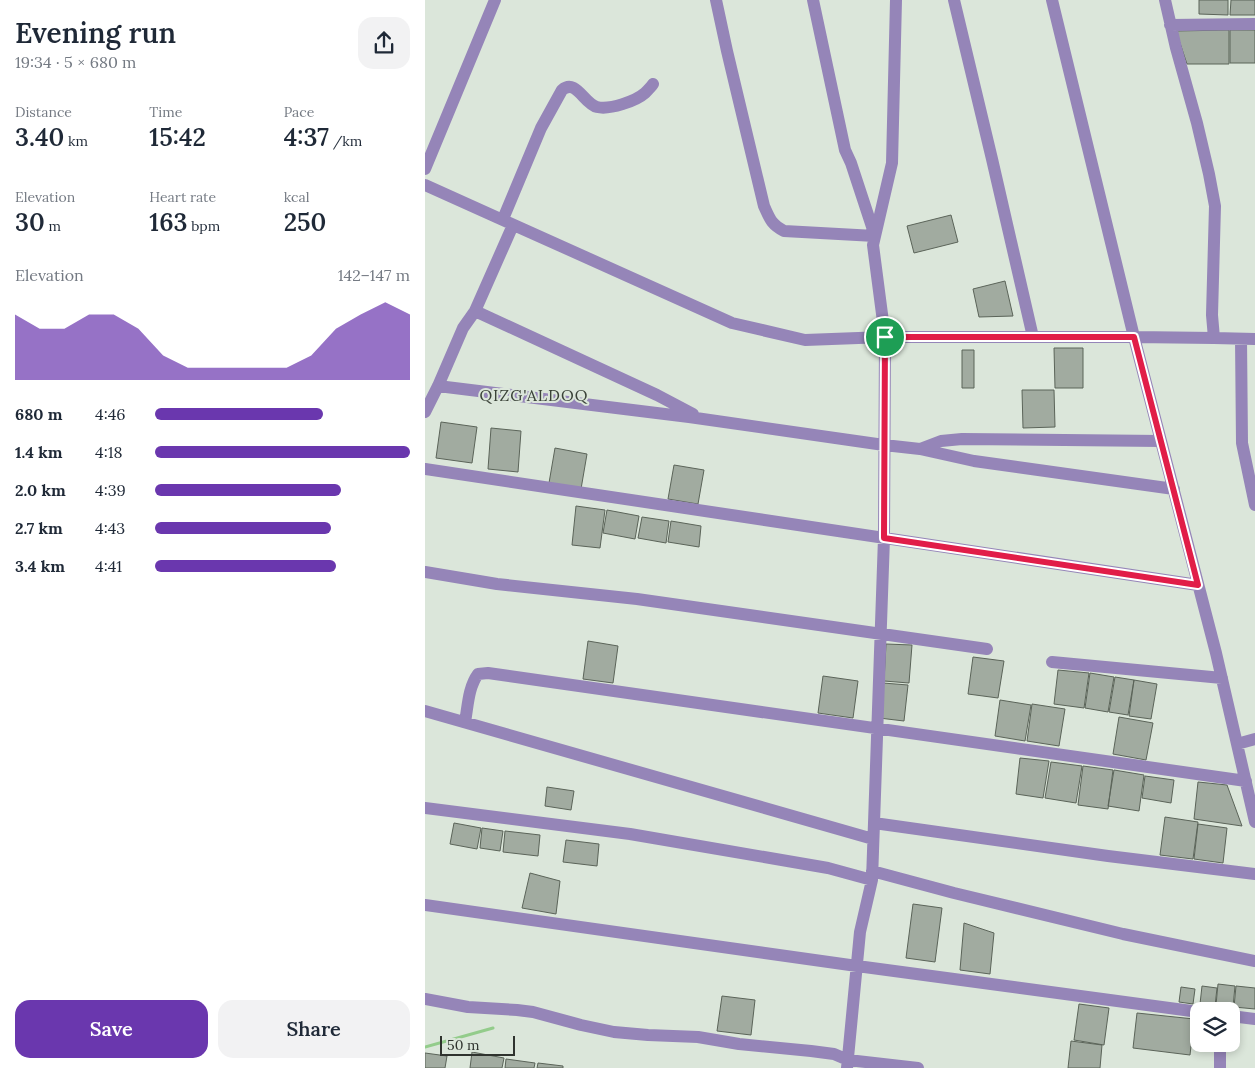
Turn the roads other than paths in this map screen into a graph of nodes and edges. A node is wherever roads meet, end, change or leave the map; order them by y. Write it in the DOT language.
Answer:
graph roads {
  1 [pos="495,0"];
  2 [pos="716,0"];
  3 [pos="813,0"];
  4 [pos="896,0"];
  5 [pos="954,0"];
  6 [pos="1053,0"];
  7 [pos="1165,0"];
  8 [pos="1255,24"];
  9 [pos="1170,25"];
  10 [pos="653,84"];
  11 [pos="425,169"];
  12 [pos="425,185"];
  13 [pos="508,222"];
  14 [pos="875,236"];
  15 [pos="475,311"];
  16 [pos="885,337"];
  17 [pos="1033,337"];
  18 [pos="1134,337"];
  19 [pos="1214,338"];
  20 [pos="1241,339"];
  21 [pos="1255,339"];
  22 [pos="438,386"];
  23 [pos="425,412"];
  24 [pos="702,419"];
  25 [pos="1161,441"];
  26 [pos="884,445"];
  27 [pos="920,449"];
  28 [pos="425,469"];
  29 [pos="1174,490"];
  30 [pos="1255,505"];
  31 [pos="884,538"];
  32 [pos="425,572"];
  33 [pos="1198,585"];
  34 [pos="880,633"];
  35 [pos="987,649"];
  36 [pos="1052,662"];
  37 [pos="1221,678"];
  38 [pos="425,711"];
  39 [pos="465,722"];
  40 [pos="877,729"];
  41 [pos="1255,739"];
  42 [pos="1237,744"];
  43 [pos="1245,781"];
  44 [pos="425,808"];
  45 [pos="1255,822"];
  46 [pos="874,823"];
  47 [pos="873,839"];
  48 [pos="1255,874"];
  49 [pos="872,876"];
  50 [pos="425,905"];
  51 [pos="1255,961"];
  52 [pos="857,966"];
  53 [pos="425,999"];
  54 [pos="1190,1011"];
  55 [pos="1240,1018"];
  56 [pos="1255,1020"];
  57 [pos="1220,1052"];
  58 [pos="847,1064"];
  59 [pos="918,1068"];
  60 [pos="1220,1068"];
  1 -- 11 [label="street"];
  2 -- 14 [label="street"];
  3 -- 14 [label="street"];
  4 -- 14 [label="street"];
  5 -- 17 [label="street"];
  6 -- 18 [label="street"];
  7 -- 9 [label="street"];
  8 -- 9 [label="street"];
  9 -- 19 [label="street"];
  10 -- 13 [label="street"];
  12 -- 13 [label="street"];
  13 -- 15 [label="street"];
  13 -- 16 [label="street"];
  14 -- 16 [label="street"];
  15 -- 22 [label="street"];
  15 -- 24 [label="street"];
  16 -- 17 [label="street"];
  16 -- 26 [label="street"];
  17 -- 18 [label="street"];
  18 -- 19 [label="street"];
  18 -- 25 [label="street"];
  19 -- 20 [label="street"];
  20 -- 21 [label="street"];
  20 -- 30 [label="street"];
  22 -- 23 [label="street"];
  22 -- 24 [label="street"];
  24 -- 26 [label="street"];
  25 -- 27 [label="street"];
  25 -- 29 [label="street"];
  26 -- 27 [label="street"];
  26 -- 31 [label="street"];
  27 -- 29 [label="street"];
  28 -- 31 [label="street"];
  29 -- 33 [label="street"];
  31 -- 33 [label="street"];
  31 -- 34 [label="street"];
  32 -- 34 [label="street"];
  33 -- 37 [label="street"];
  34 -- 35 [label="street"];
  34 -- 40 [label="street"];
  36 -- 37 [label="street"];
  37 -- 42 [label="street"];
  38 -- 39 [label="street"];
  39 -- 40 [label="street"];
  39 -- 47 [label="street"];
  40 -- 43 [label="street"];
  40 -- 46 [label="street"];
  41 -- 42 [label="street"];
  42 -- 43 [label="street"];
  43 -- 45 [label="street"];
  44 -- 49 [label="street"];
  46 -- 47 [label="street"];
  46 -- 48 [label="street"];
  47 -- 49 [label="street"];
  49 -- 51 [label="street"];
  49 -- 52 [label="street"];
  50 -- 52 [label="street"];
  52 -- 54 [label="street"];
  52 -- 58 [label="street"];
  53 -- 58 [label="street"];
  55 -- 56 [label="street"];
  57 -- 60 [label="street"];
  58 -- 59 [label="street"];
}
